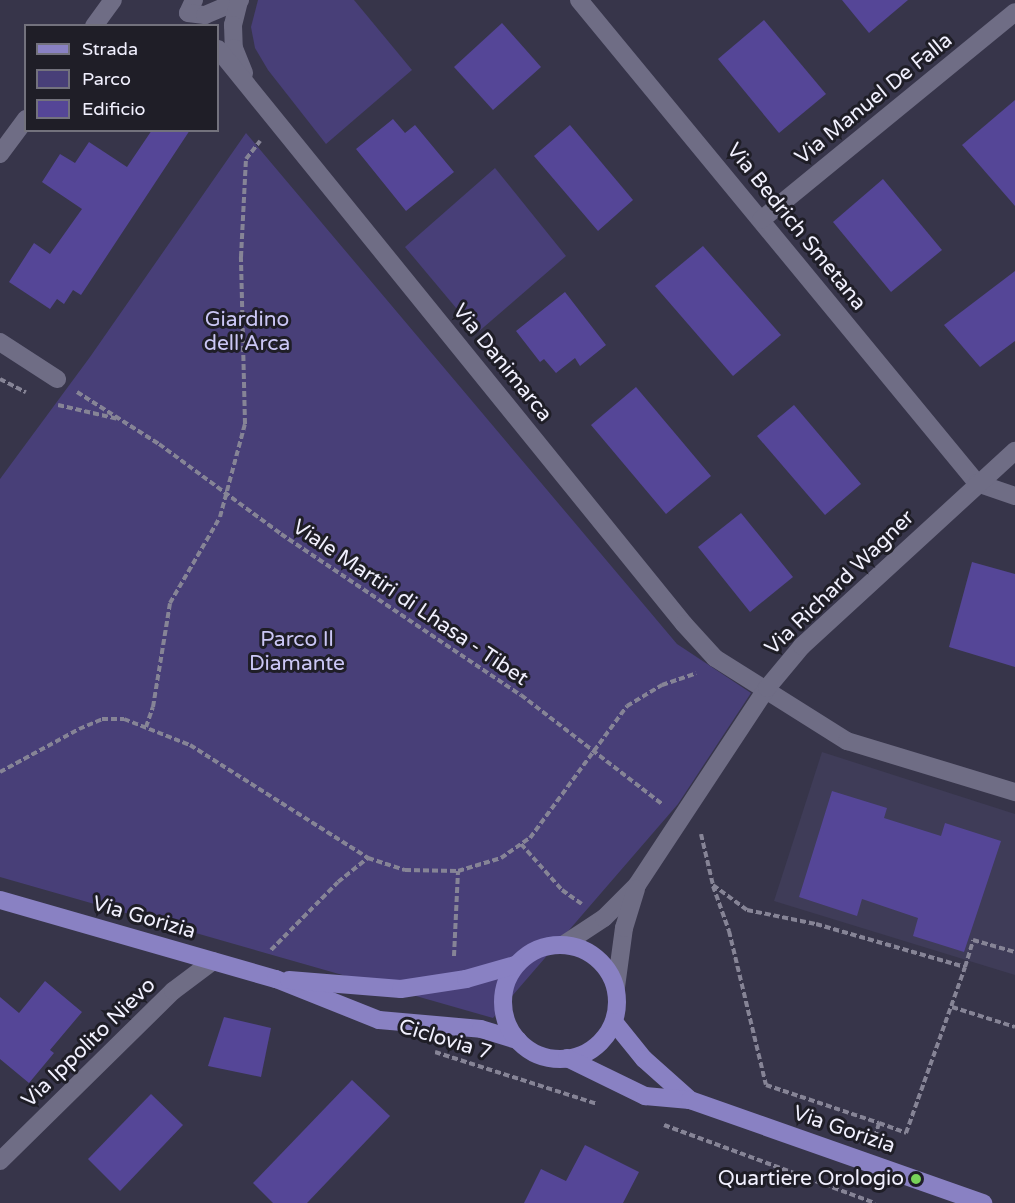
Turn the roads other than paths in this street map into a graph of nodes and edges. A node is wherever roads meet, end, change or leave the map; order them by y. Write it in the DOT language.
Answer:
graph roads {
  1 [pos="113,0"];
  2 [pos="579,0"];
  3 [pos="240,1"];
  4 [pos="190,10"];
  5 [pos="1015,12"];
  6 [pos="95,24"];
  7 [pos="219,50"];
  8 [pos="256,96"];
  9 [pos="24,122"];
  10 [pos="0,154"];
  11 [pos="761,220"];
  12 [pos="0,342"];
  13 [pos="57,379"];
  14 [pos="1015,451"];
  15 [pos="977,483"];
  16 [pos="1015,496"];
  17 [pos="767,688"];
  18 [pos="1015,792"];
  19 [pos="637,885"];
  20 [pos="0,900"];
  21 [pos="563,945"];
  22 [pos="213,962"];
  23 [pos="515,965"];
  24 [pos="276,979"];
  25 [pos="616,987"];
  26 [pos="614,1022"];
  27 [pos="518,1040"];
  28 [pos="567,1058"];
  29 [pos="690,1100"];
  30 [pos="0,1161"];
  31 [pos="983,1203"];
  1 -- 6 [label="street"];
  2 -- 11 [label="street, Via Bedrich Smetana"];
  3 -- 4 [label="street"];
  3 -- 8 [label="street"];
  5 -- 11 [label="street, Via Manuel De Falla"];
  7 -- 8 [label="street, Via Danimarca"];
  8 -- 17 [label="street, Via Danimarca"];
  9 -- 10 [label="street"];
  11 -- 15 [label="street, Via Bedrich Smetana"];
  12 -- 13 [label="street"];
  14 -- 15 [label="street, Via Richard Wagner"];
  15 -- 16 [label="street"];
  15 -- 17 [label="street, Via Richard Wagner"];
  17 -- 18 [label="street, Via Danimarca"];
  17 -- 19 [label="street, Via Richard Wagner"];
  19 -- 21 [label="street, Via Richard Wagner"];
  19 -- 25 [label="street, Via Richard Wagner"];
  20 -- 22 [label="main road, Via Gorizia"];
  21 -- 23 [label="main road"];
  21 -- 25 [label="main road"];
  22 -- 24 [label="main road, Via Gorizia"];
  22 -- 30 [label="street, Via Ippolito Nievo"];
  23 -- 24 [label="main road, Via Gorizia"];
  23 -- 27 [label="main road"];
  24 -- 27 [label="main road, Via Gorizia"];
  25 -- 26 [label="main road"];
  26 -- 28 [label="main road"];
  26 -- 29 [label="main road, Via Gorizia"];
  27 -- 28 [label="main road"];
  28 -- 29 [label="main road, Via Gorizia"];
  29 -- 31 [label="main road, Via Gorizia"];
}
